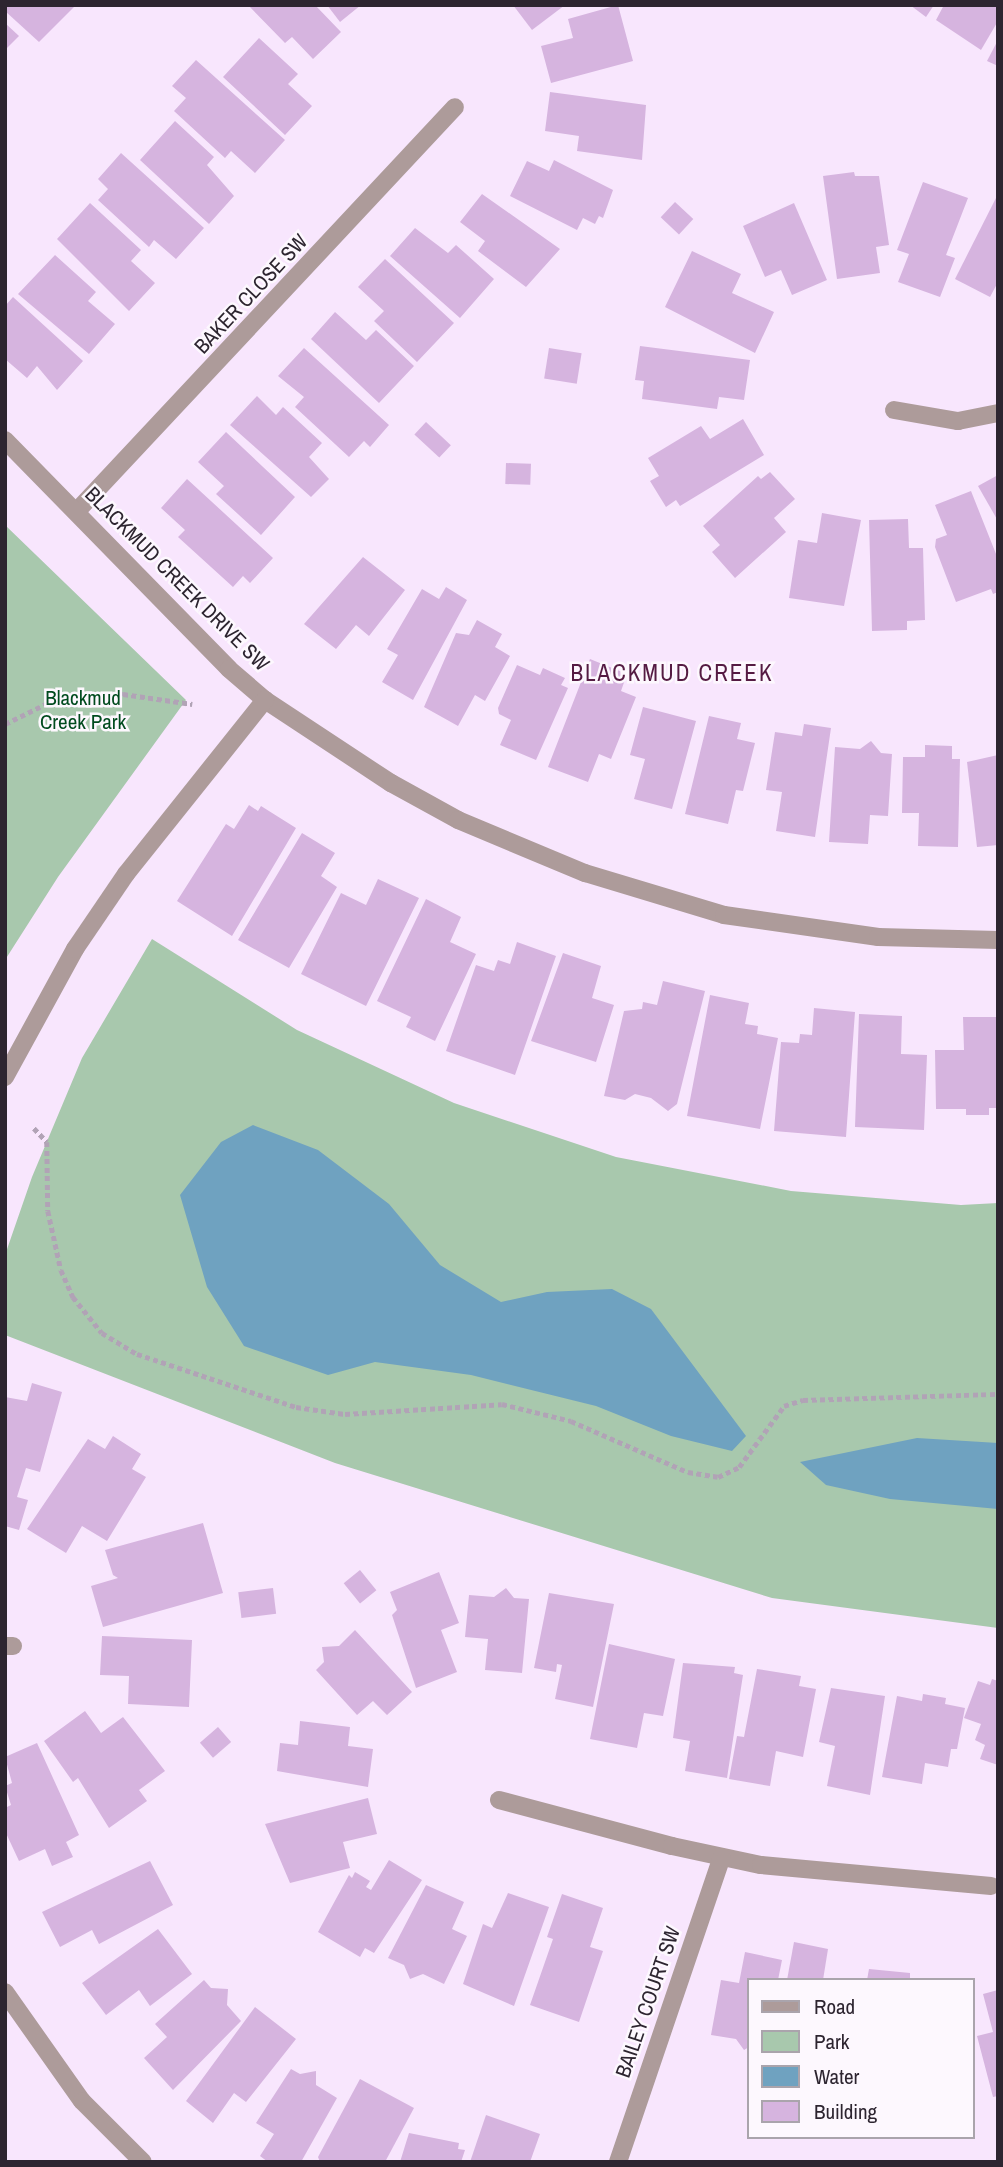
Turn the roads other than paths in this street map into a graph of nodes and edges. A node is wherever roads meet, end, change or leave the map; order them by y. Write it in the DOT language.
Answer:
graph roads {
  1 [pos="455,107"];
  2 [pos="894,410"];
  3 [pos="998,412"];
  4 [pos="5,440"];
  5 [pos="78,511"];
  6 [pos="265,699"];
  7 [pos="998,940"];
  8 [pos="5,1077"];
  9 [pos="499,1800"];
  10 [pos="722,1857"];
  11 [pos="991,1886"];
  12 [pos="5,1992"];
  13 [pos="143,2162"];
  14 [pos="618,2162"];
  1 -- 5 [label="street, BAKER CLOSE SW"];
  2 -- 3 [label="street"];
  4 -- 5 [label="street, BLACKMUD CREEK DRIVE SW"];
  5 -- 6 [label="street, BLACKMUD CREEK DRIVE SW"];
  6 -- 7 [label="street, BLACKMUD CREEK DRIVE SW"];
  6 -- 8 [label="street"];
  9 -- 10 [label="street"];
  10 -- 11 [label="street"];
  10 -- 14 [label="street, BAILEY COURT SW"];
  12 -- 13 [label="street"];
}
